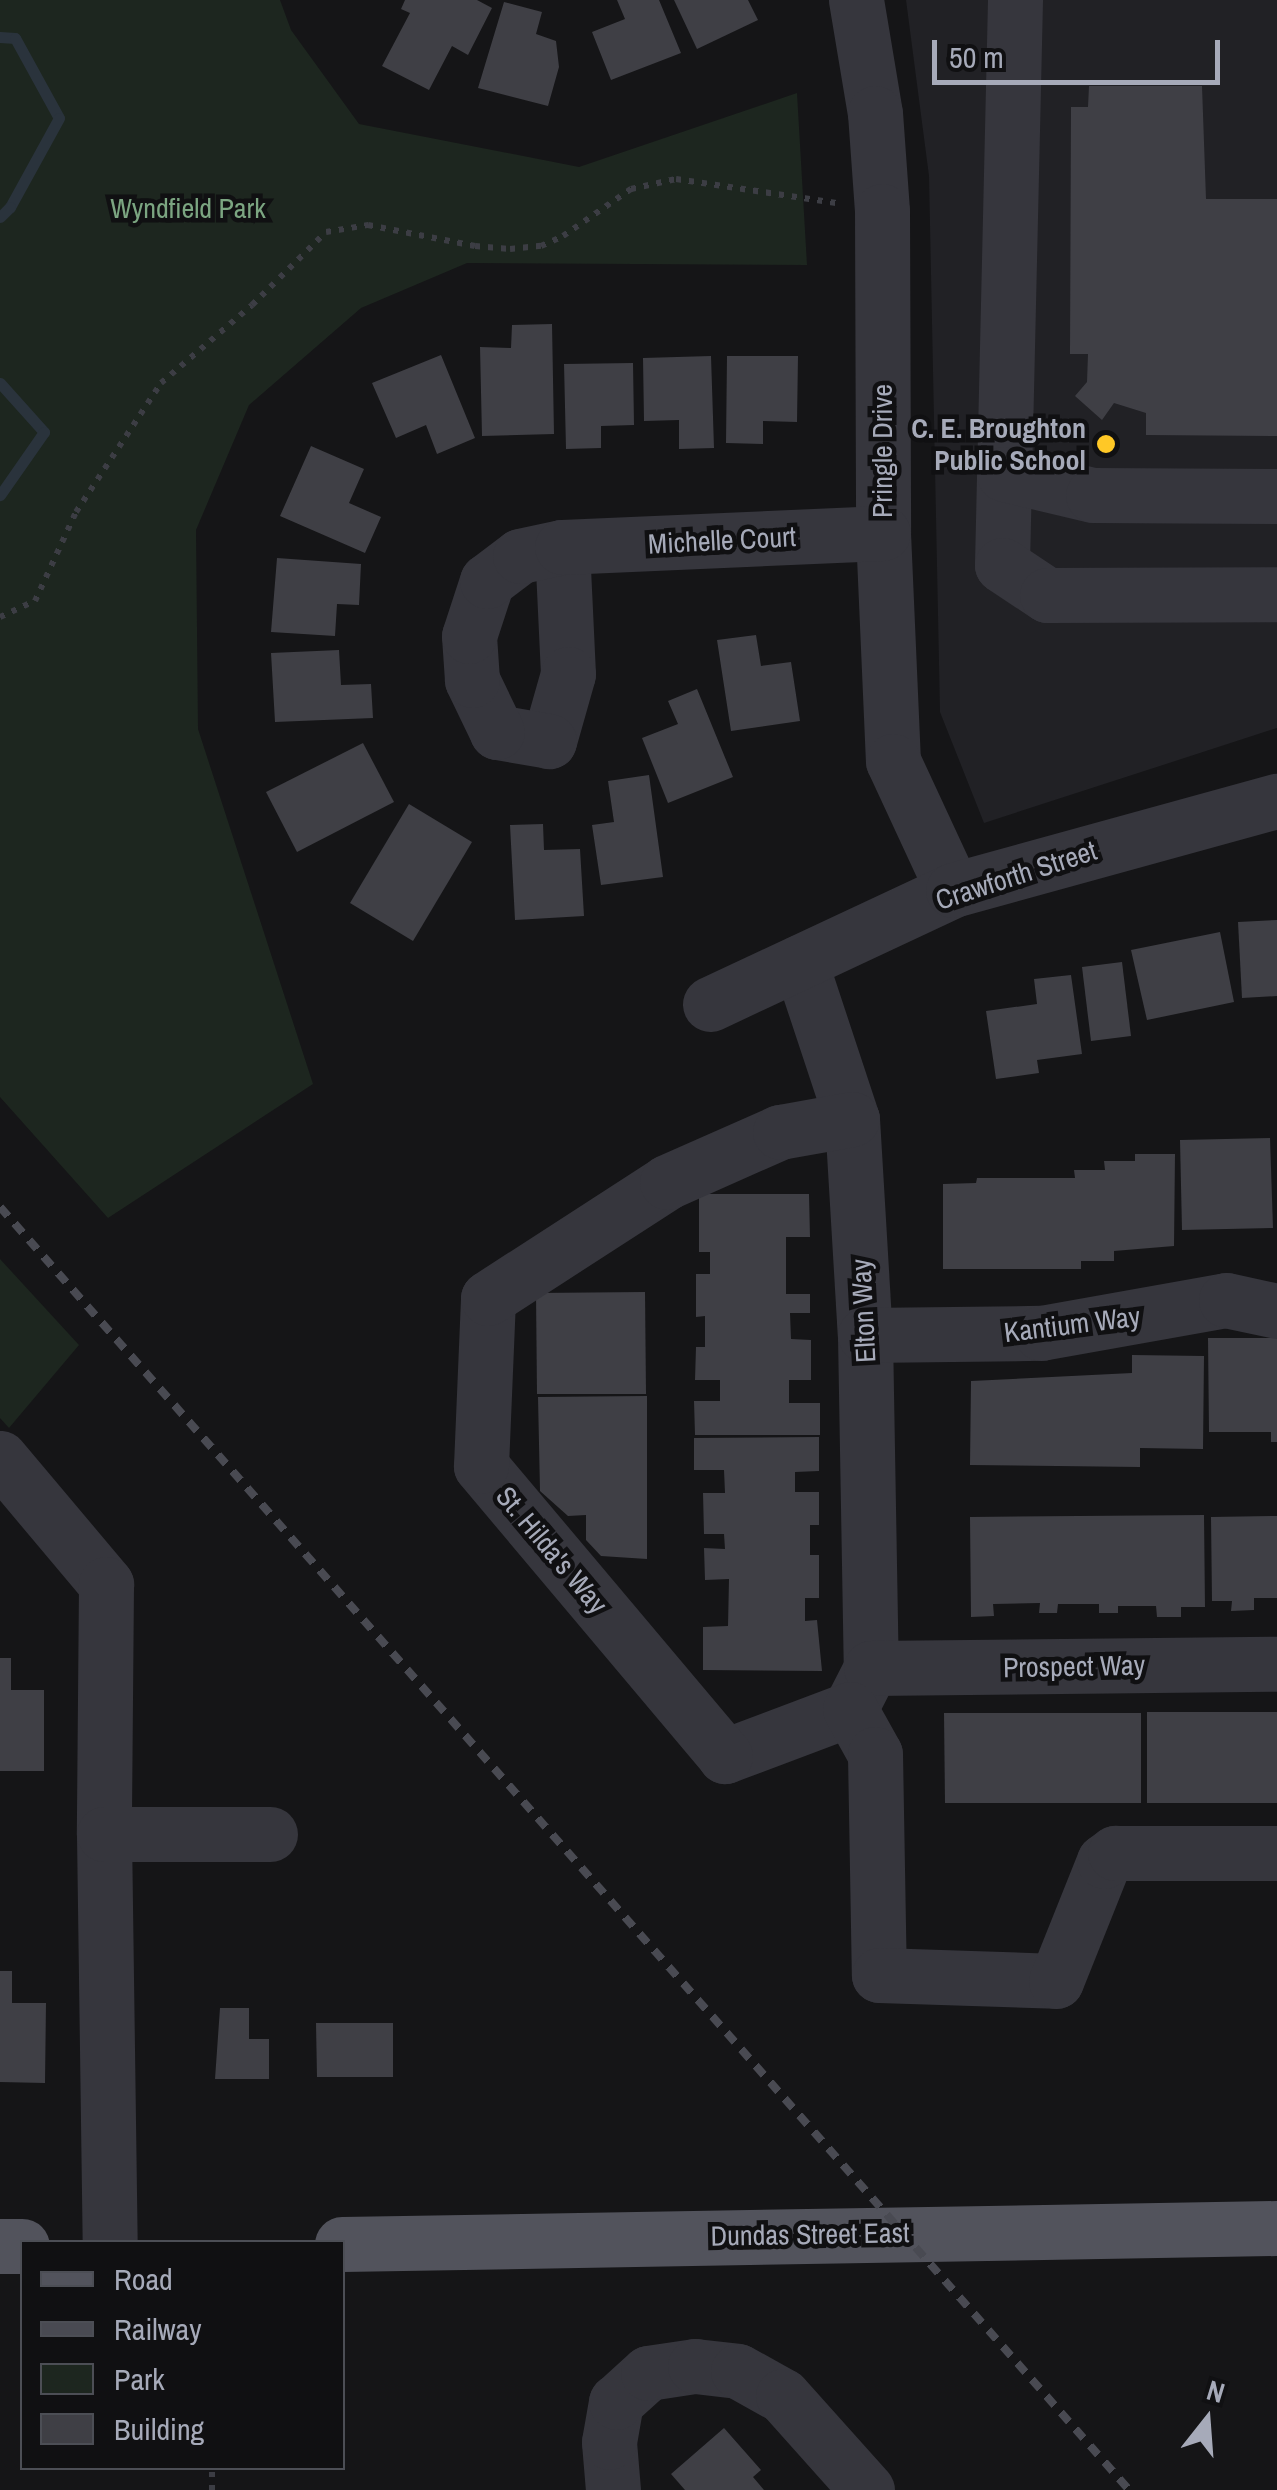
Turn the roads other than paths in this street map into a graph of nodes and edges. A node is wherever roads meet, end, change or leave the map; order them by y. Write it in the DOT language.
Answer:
graph roads {
  1 [pos="856,0"];
  2 [pos="1015,0"];
  3 [pos="1004,474"];
  4 [pos="1277,496"];
  5 [pos="883,533"];
  6 [pos="562,547"];
  7 [pos="1277,594"];
  8 [pos="1277,801"];
  9 [pos="954,890"];
  10 [pos="800,962"];
  11 [pos="710,1004"];
  12 [pos="852,1119"];
  13 [pos="1277,1311"];
  14 [pos="865,1335"];
  15 [pos="0,1458"];
  16 [pos="1277,1664"];
  17 [pos="860,1689"];
  18 [pos="104,1834"];
  19 [pos="270,1834"];
  20 [pos="1277,1853"];
  21 [pos="1277,2228"];
  22 [pos="110,2240"];
  23 [pos="345,2244"];
  24 [pos="612,2490"];
  25 [pos="867,2490"];
  1 -- 5 [label="street, Pringle Drive"];
  2 -- 3 [label="street"];
  3 -- 4 [label="street"];
  3 -- 7 [label="street"];
  5 -- 6 [label="street, Michelle Court"];
  5 -- 9 [label="street, Pringle Drive"];
  8 -- 9 [label="street, Crawforth Street"];
  9 -- 10 [label="street, Crawforth Street"];
  10 -- 11 [label="street, Crawforth Street"];
  10 -- 12 [label="street, Elton Way"];
  12 -- 14 [label="street, Elton Way"];
  12 -- 17 [label="street, St. Hilda's Way"];
  13 -- 14 [label="street, Kantium Way"];
  14 -- 17 [label="street, Elton Way"];
  15 -- 18 [label="street"];
  16 -- 17 [label="street, Prospect Way"];
  17 -- 20 [label="street"];
  18 -- 19 [label="street"];
  18 -- 22 [label="street"];
  21 -- 23 [label="main road, Dundas Street East"];
  24 -- 25 [label="street"];
}
